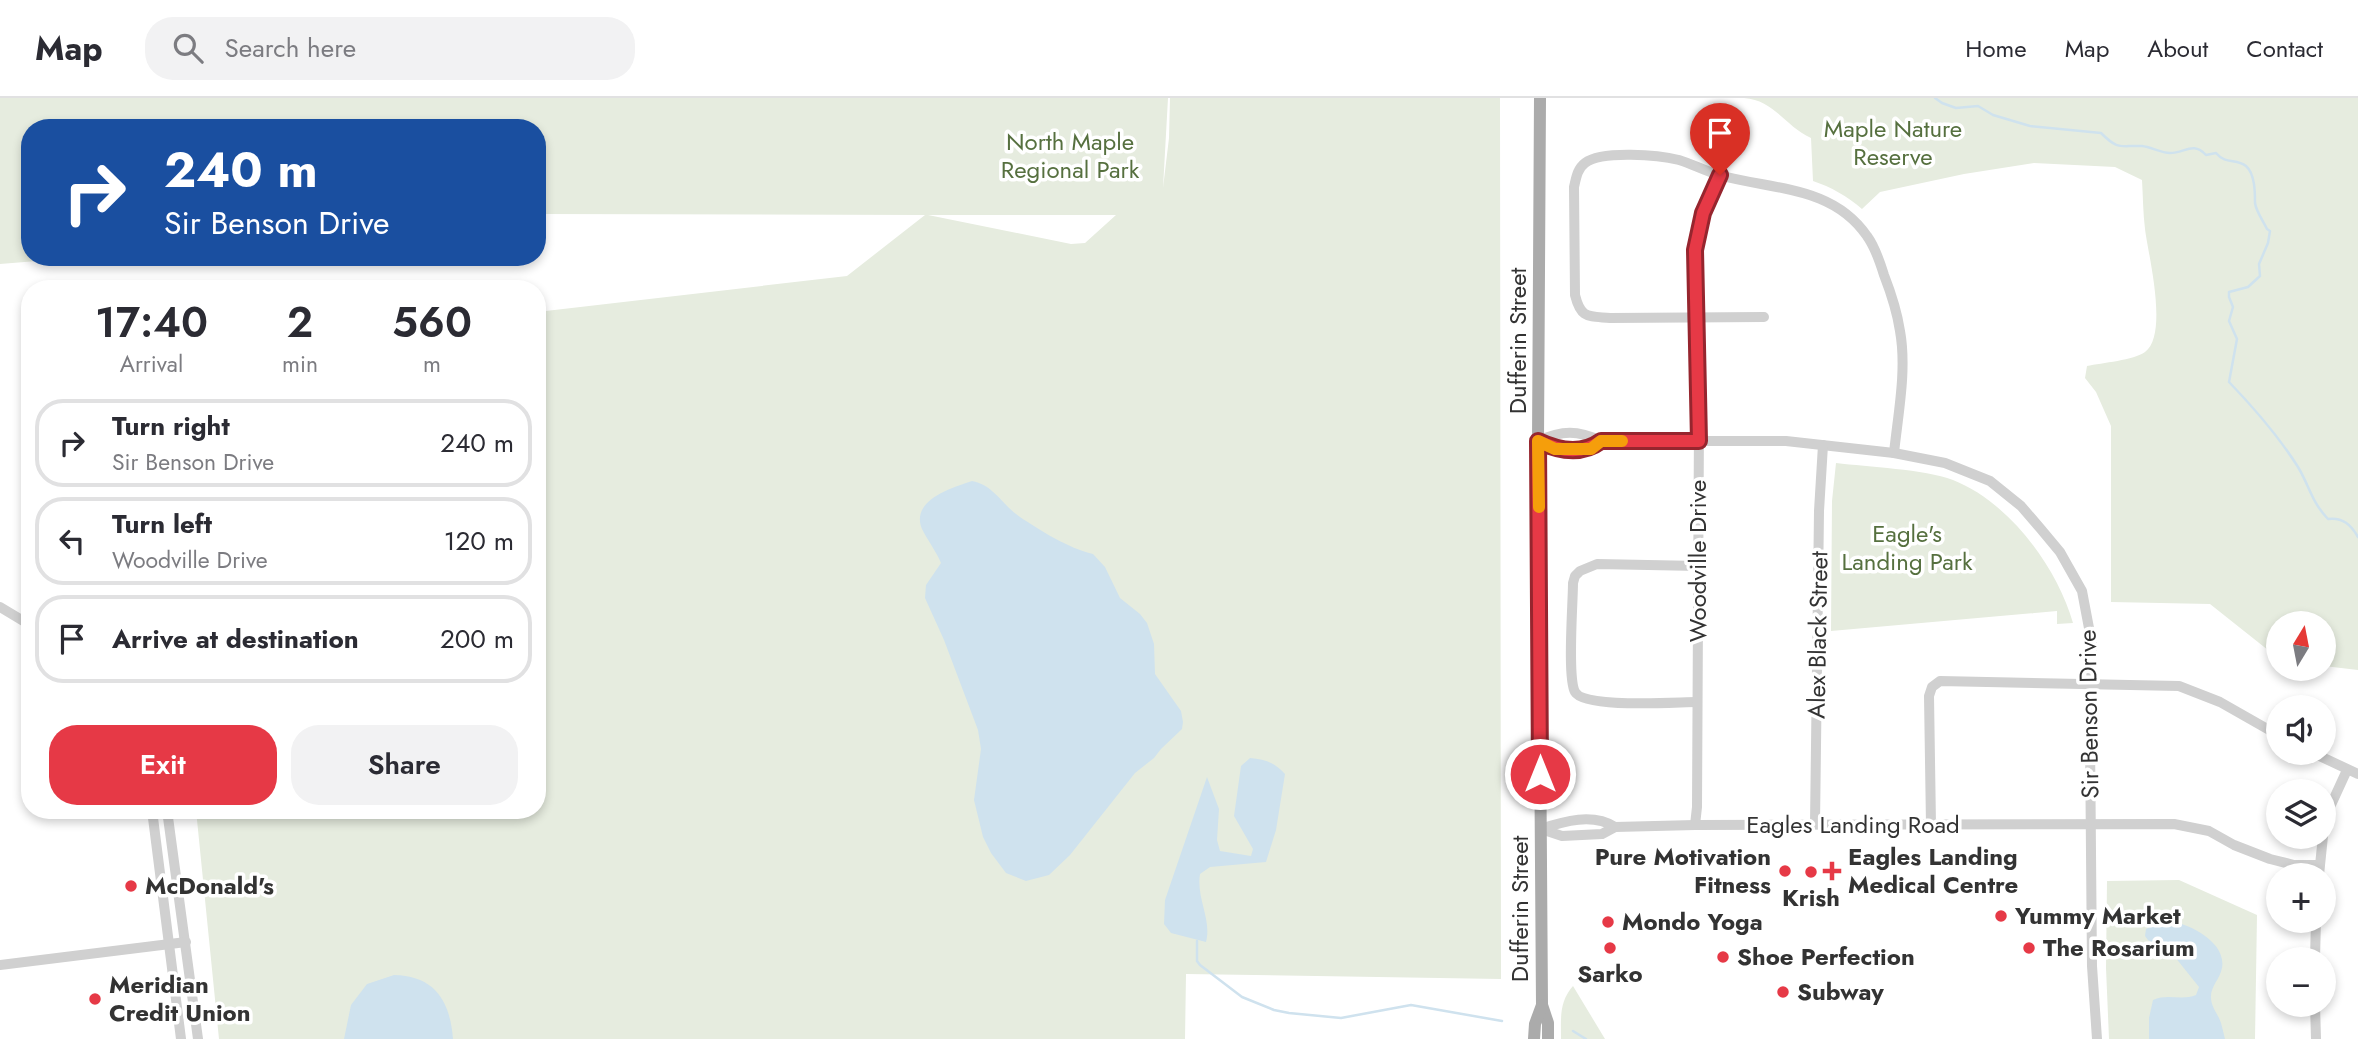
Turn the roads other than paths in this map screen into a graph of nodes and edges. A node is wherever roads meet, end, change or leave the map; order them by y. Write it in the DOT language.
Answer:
graph roads {
  1 [pos="1540,98"];
  2 [pos="1720,175"];
  3 [pos="1696,317"];
  4 [pos="1764,317"];
  5 [pos="1538,441"];
  6 [pos="1699,441"];
  7 [pos="1823,445"];
  8 [pos="1894,453"];
  9 [pos="1699,566"];
  10 [pos="0,607"];
  11 [pos="21,620"];
  12 [pos="2092,684"];
  13 [pos="1697,702"];
  14 [pos="2266,728"];
  15 [pos="2336,764"];
  16 [pos="2353,772"];
  17 [pos="2336,800"];
  18 [pos="153,819"];
  19 [pos="168,819"];
  20 [pos="1815,824"];
  21 [pos="1696,825"];
  22 [pos="1931,825"];
  23 [pos="2092,825"];
  24 [pos="1541,829"];
  25 [pos="2286,863"];
  26 [pos="186,942"];
  27 [pos="167,944"];
  28 [pos="0,965"];
  29 [pos="1542,1005"];
  30 [pos="2315,1017"];
  31 [pos="181,1039"];
  32 [pos="198,1039"];
  33 [pos="1534,1039"];
  34 [pos="1548,1039"];
  35 [pos="2097,1039"];
  36 [pos="2316,1039"];
  1 -- 5 [label="main road, Dufferin Street"];
  2 -- 3 [label="street, Woodville Drive"];
  2 -- 3 [label="street"];
  2 -- 8 [label="street"];
  3 -- 4 [label="street"];
  3 -- 6 [label="street, Woodville Drive"];
  5 -- 6 [label="street, Sir Benson Drive"];
  5 -- 24 [label="main road, Dufferin Street"];
  6 -- 7 [label="street, Sir Benson Drive"];
  6 -- 9 [label="street, Woodville Drive"];
  7 -- 8 [label="street, Sir Benson Drive"];
  7 -- 20 [label="street, Alex Black Street"];
  8 -- 12 [label="street, Sir Benson Drive"];
  9 -- 13 [label="street, Woodville Drive"];
  9 -- 13 [label="street"];
  10 -- 11 [label="street"];
  12 -- 14 [label="street"];
  12 -- 22 [label="street"];
  12 -- 23 [label="street, Sir Benson Drive"];
  13 -- 21 [label="street, Woodville Drive"];
  15 -- 16 [label="street"];
  16 -- 17 [label="street"];
  18 -- 27 [label="street"];
  19 -- 26 [label="street"];
  20 -- 21 [label="street, Eagles Landing Road"];
  20 -- 22 [label="street, Eagles Landing Road"];
  21 -- 24 [label="street, Eagles Landing Road"];
  22 -- 23 [label="street, Eagles Landing Road"];
  23 -- 25 [label="street, Eagles Landing Road"];
  23 -- 35 [label="street, Sir Benson Drive"];
  24 -- 29 [label="main road, Dufferin Street"];
  26 -- 27 [label="street"];
  26 -- 32 [label="street"];
  27 -- 28 [label="street"];
  27 -- 31 [label="street"];
  29 -- 33 [label="main road, Dufferin Street"];
  29 -- 34 [label="main road, Dufferin Street"];
  30 -- 36 [label="street"];
}
